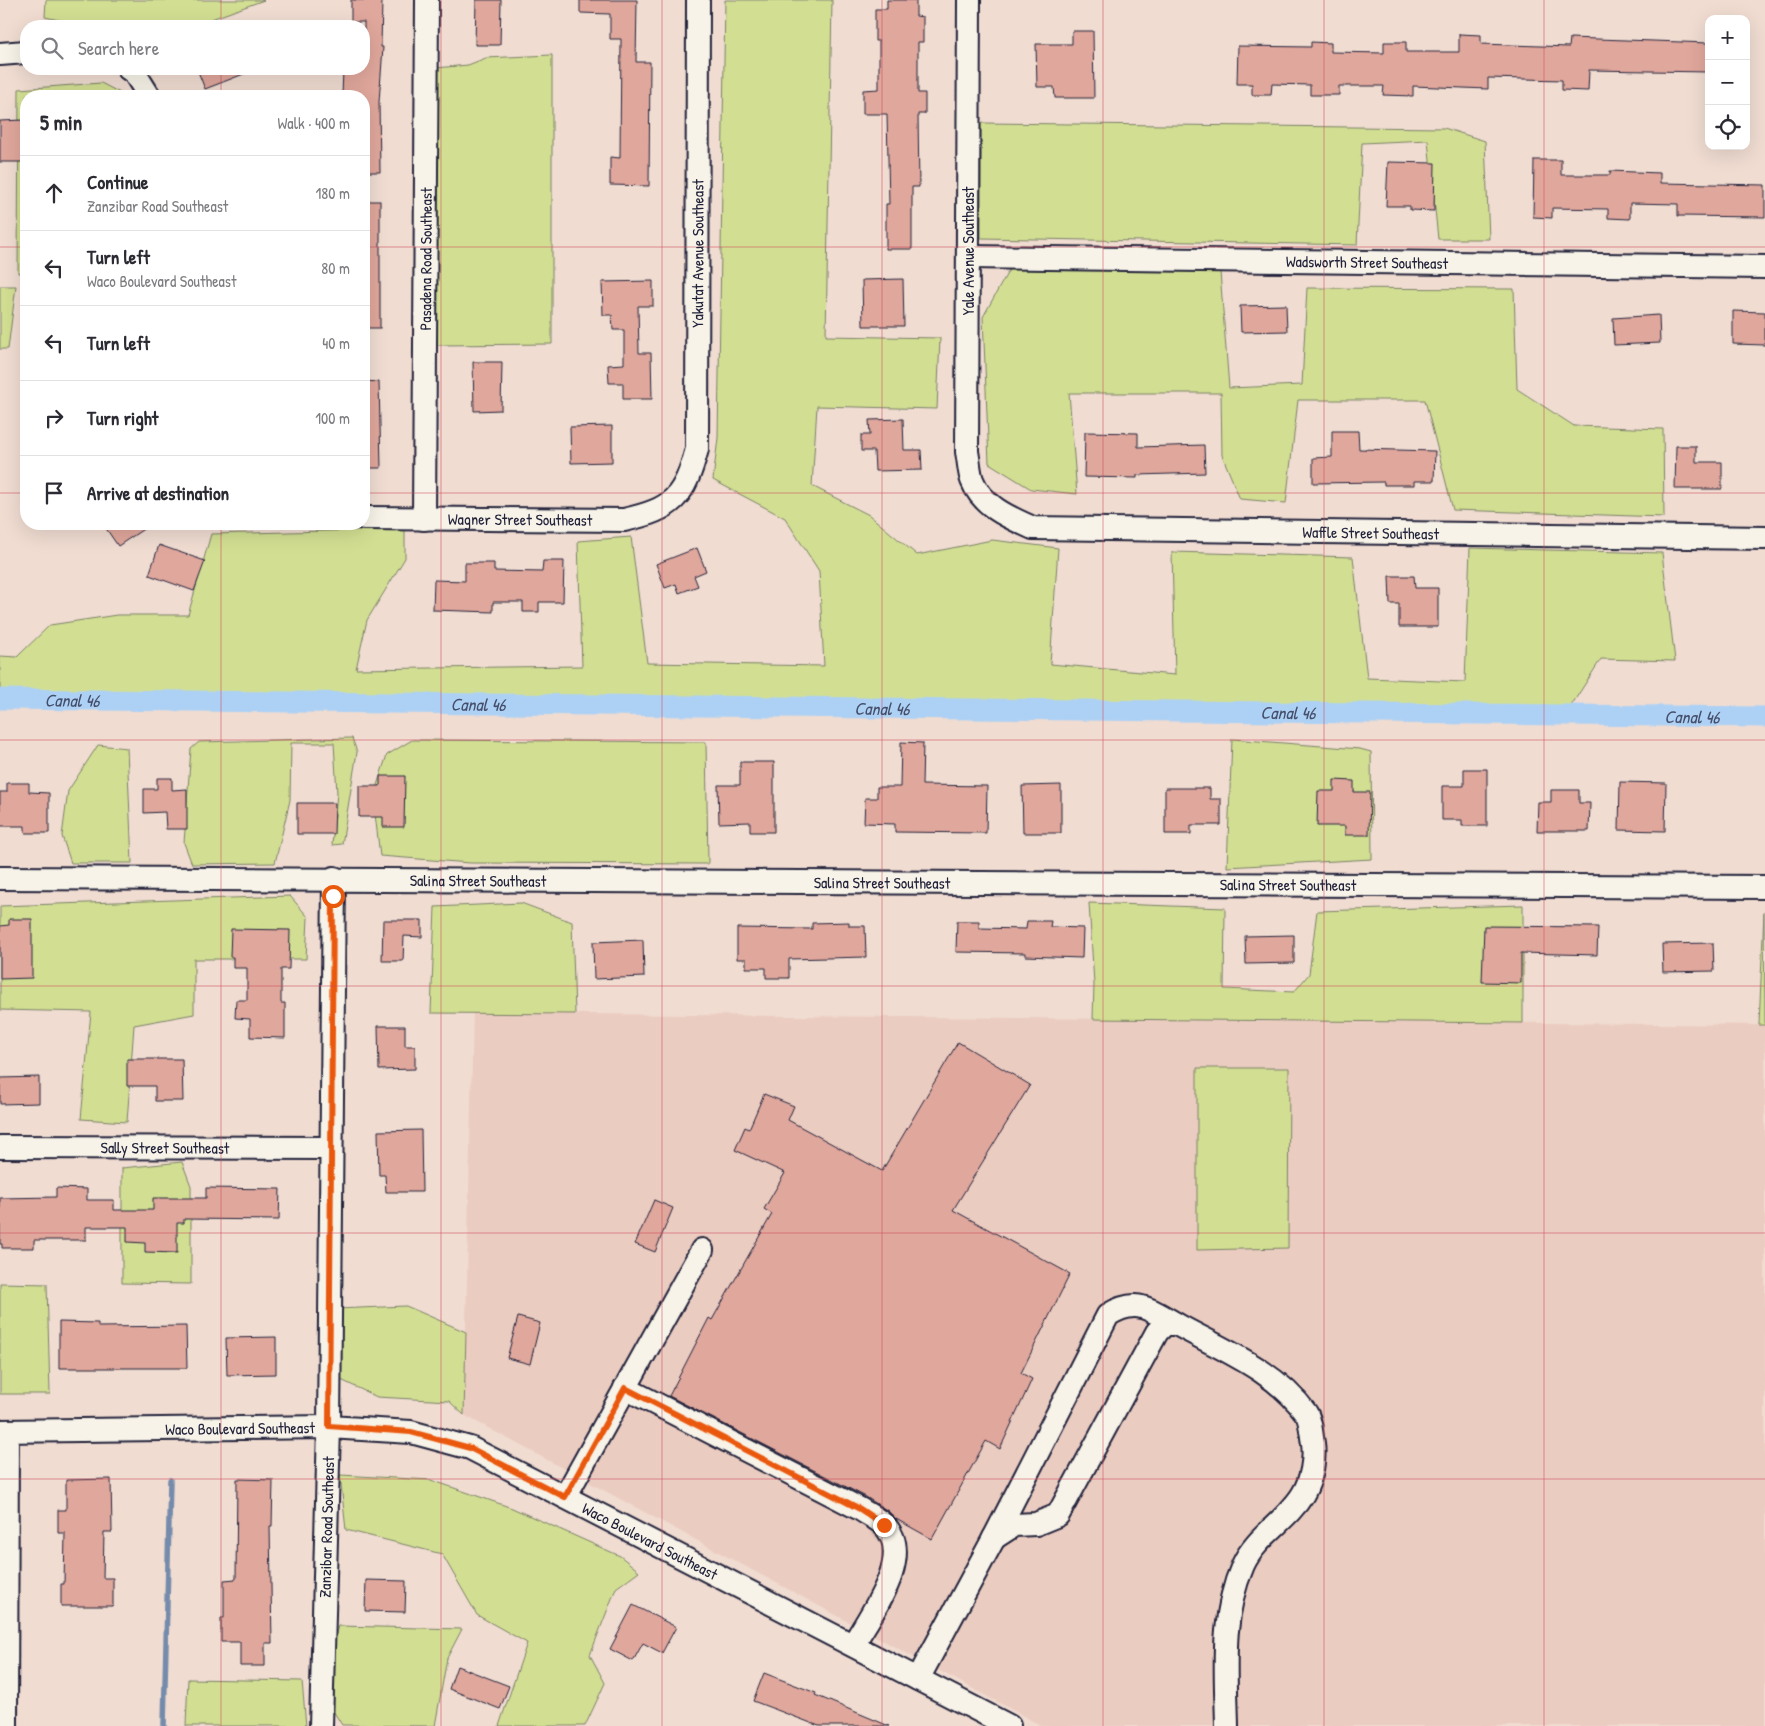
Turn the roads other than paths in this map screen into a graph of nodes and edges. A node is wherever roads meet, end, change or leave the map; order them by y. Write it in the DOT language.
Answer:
graph roads {
  1 [pos="427,0"];
  2 [pos="698,0"];
  3 [pos="969,0"];
  4 [pos="20,52"];
  5 [pos="0,54"];
  6 [pos="136,75"];
  7 [pos="145,90"];
  8 [pos="968,257"];
  9 [pos="1765,267"];
  10 [pos="983,499"];
  11 [pos="673,500"];
  12 [pos="370,518"];
  13 [pos="424,519"];
  14 [pos="1765,538"];
  15 [pos="0,878"];
  16 [pos="334,878"];
  17 [pos="1765,887"];
  18 [pos="0,1147"];
  19 [pos="330,1148"];
  20 [pos="702,1250"];
  21 [pos="1176,1324"];
  22 [pos="625,1388"];
  23 [pos="329,1426"];
  24 [pos="4,1431"];
  25 [pos="565,1497"];
  26 [pos="994,1538"];
  27 [pos="853,1645"];
  28 [pos="918,1679"];
  29 [pos="4,1713"];
  30 [pos="322,1726"];
  31 [pos="1009,1726"];
  32 [pos="1226,1726"];
  1 -- 13 [label="street, Pasadena Road Southeast"];
  2 -- 11 [label="street, Yakutat Avenue Southeast"];
  3 -- 8 [label="street, Yale Avenue Southeast"];
  4 -- 5 [label="street"];
  6 -- 7 [label="street"];
  8 -- 9 [label="street, Wadsworth Street Southeast"];
  8 -- 10 [label="street, Yale Avenue Southeast"];
  10 -- 14 [label="street, Waffle Street Southeast"];
  11 -- 13 [label="street, Wagner Street Southeast"];
  12 -- 13 [label="street, Wagner Street Southeast"];
  15 -- 16 [label="street, Salina Street Southeast"];
  16 -- 17 [label="street, Salina Street Southeast"];
  16 -- 19 [label="street, Zanzibar Road Southeast"];
  18 -- 19 [label="street, Sally Street Southeast"];
  19 -- 23 [label="street, Zanzibar Road Southeast"];
  20 -- 22 [label="street"];
  21 -- 26 [label="street"];
  21 -- 26 [label="street"];
  21 -- 32 [label="street"];
  22 -- 25 [label="street"];
  22 -- 27 [label="street"];
  23 -- 24 [label="street, Waco Boulevard Southeast"];
  23 -- 25 [label="street, Waco Boulevard Southeast"];
  23 -- 30 [label="street, Zanzibar Road Southeast"];
  24 -- 29 [label="street"];
  25 -- 27 [label="street, Waco Boulevard Southeast"];
  26 -- 28 [label="street"];
  27 -- 28 [label="street, Waco Boulevard Southeast"];
  28 -- 31 [label="street, Waco Boulevard Southeast"];
}
